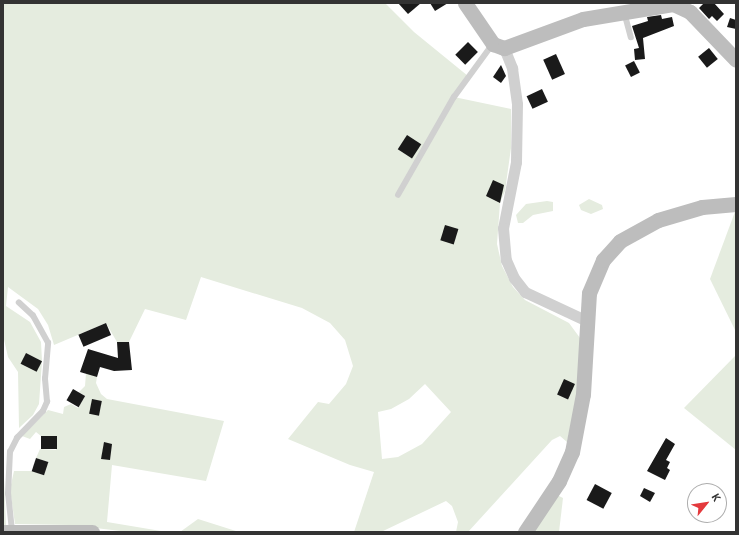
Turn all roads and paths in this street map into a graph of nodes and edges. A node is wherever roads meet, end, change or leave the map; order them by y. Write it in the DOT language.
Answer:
graph roads {
  1 [pos="465,3"];
  2 [pos="685,5"];
  3 [pos="624,11"];
  4 [pos="631,37"];
  5 [pos="498,46"];
  6 [pos="736,60"];
  7 [pos="398,195"];
  8 [pos="736,204"];
  9 [pos="19,303"];
  10 [pos="586,321"];
  11 [pos="3,532"];
  12 [pos="12,532"];
  13 [pos="92,532"];
  14 [pos="525,532"];
  1 -- 5 [label="street"];
  2 -- 3 [label="street"];
  2 -- 6 [label="street"];
  3 -- 4 [label="lane"];
  3 -- 5 [label="street"];
  5 -- 7 [label="lane"];
  5 -- 10 [label="street"];
  8 -- 10 [label="street"];
  9 -- 12 [label="lane"];
  10 -- 14 [label="street"];
  11 -- 12 [label="street"];
  12 -- 13 [label="street"];
}
